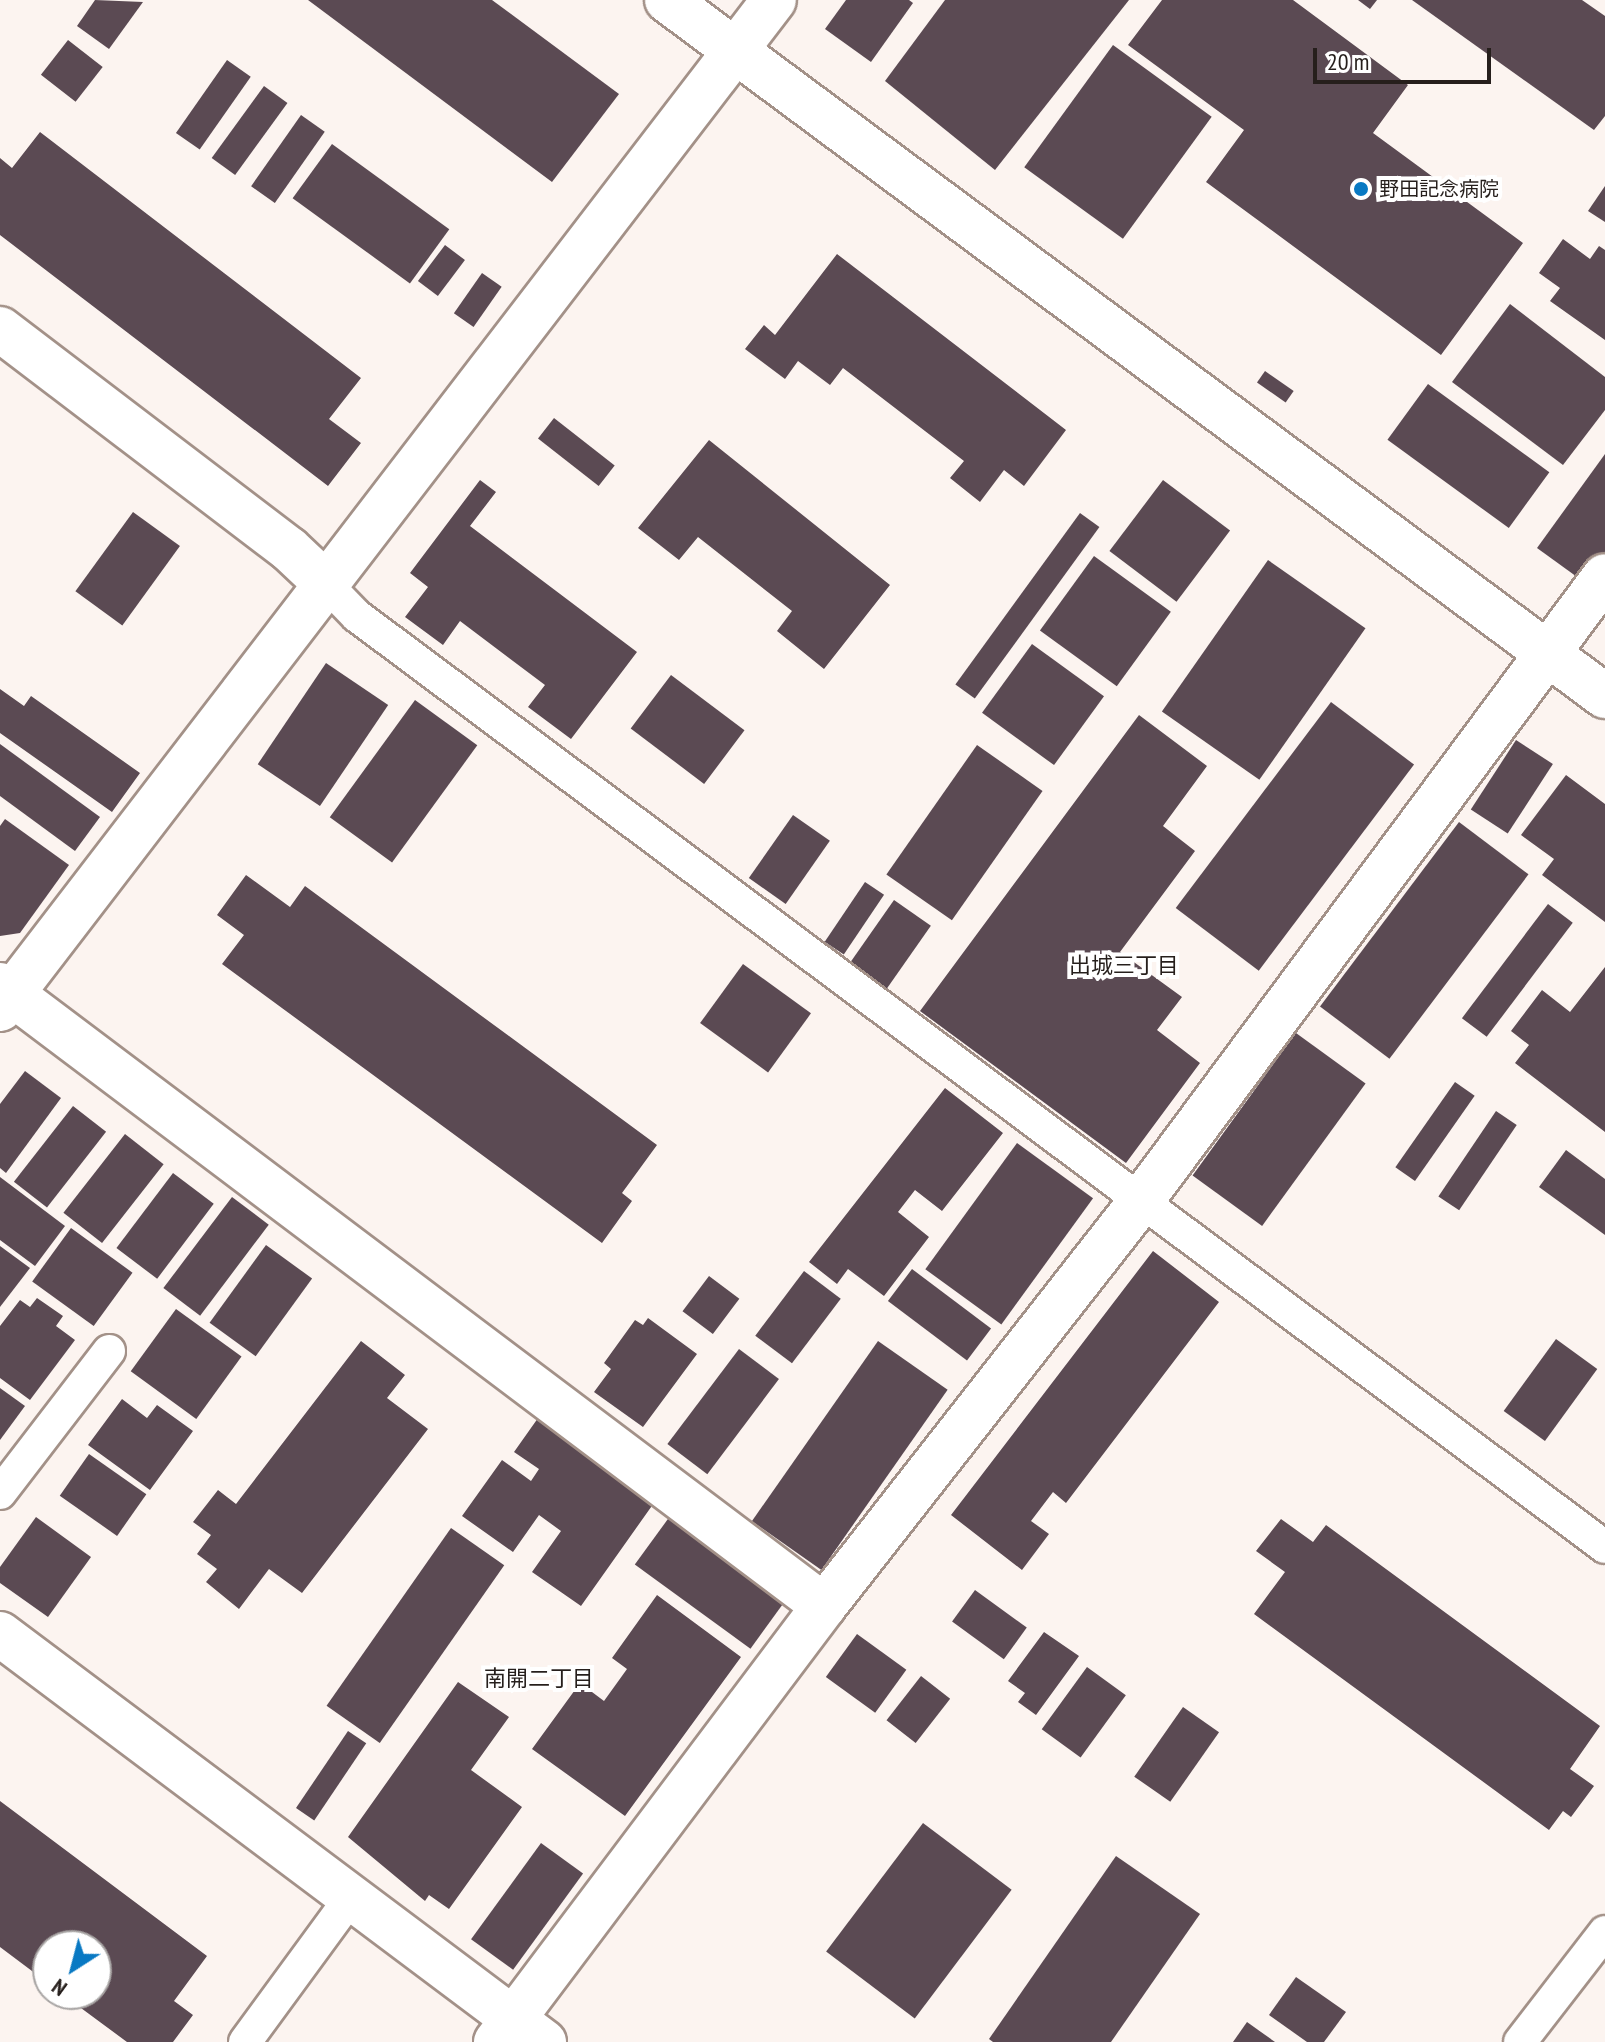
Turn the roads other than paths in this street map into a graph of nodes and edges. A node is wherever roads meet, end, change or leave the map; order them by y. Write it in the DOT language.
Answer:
graph roads {
  1 [pos="667,0"];
  2 [pos="774,0"];
  3 [pos="735,51"];
  4 [pos="0,329"];
  5 [pos="1605,576"];
  6 [pos="325,583"];
  7 [pos="1545,653"];
  8 [pos="1605,696"];
  9 [pos="4,996"];
  10 [pos="1141,1201"];
  11 [pos="109,1351"];
  12 [pos="0,1493"];
  13 [pos="1605,1547"];
  14 [pos="824,1606"];
  15 [pos="0,1634"];
  16 [pos="352,1896"];
  17 [pos="1605,1932"];
  18 [pos="518,2034"];
  19 [pos="245,2042"];
  20 [pos="1520,2042"];
  1 -- 3 [label="street"];
  2 -- 3 [label="street"];
  3 -- 6 [label="street"];
  3 -- 7 [label="street"];
  4 -- 6 [label="street"];
  5 -- 7 [label="street"];
  6 -- 9 [label="street"];
  6 -- 10 [label="lane"];
  7 -- 8 [label="street"];
  7 -- 10 [label="street"];
  9 -- 14 [label="street"];
  10 -- 13 [label="lane"];
  10 -- 14 [label="street"];
  11 -- 12 [label="lane"];
  14 -- 18 [label="street"];
  15 -- 16 [label="street"];
  16 -- 18 [label="street"];
  16 -- 19 [label="lane"];
  17 -- 20 [label="lane"];
}
